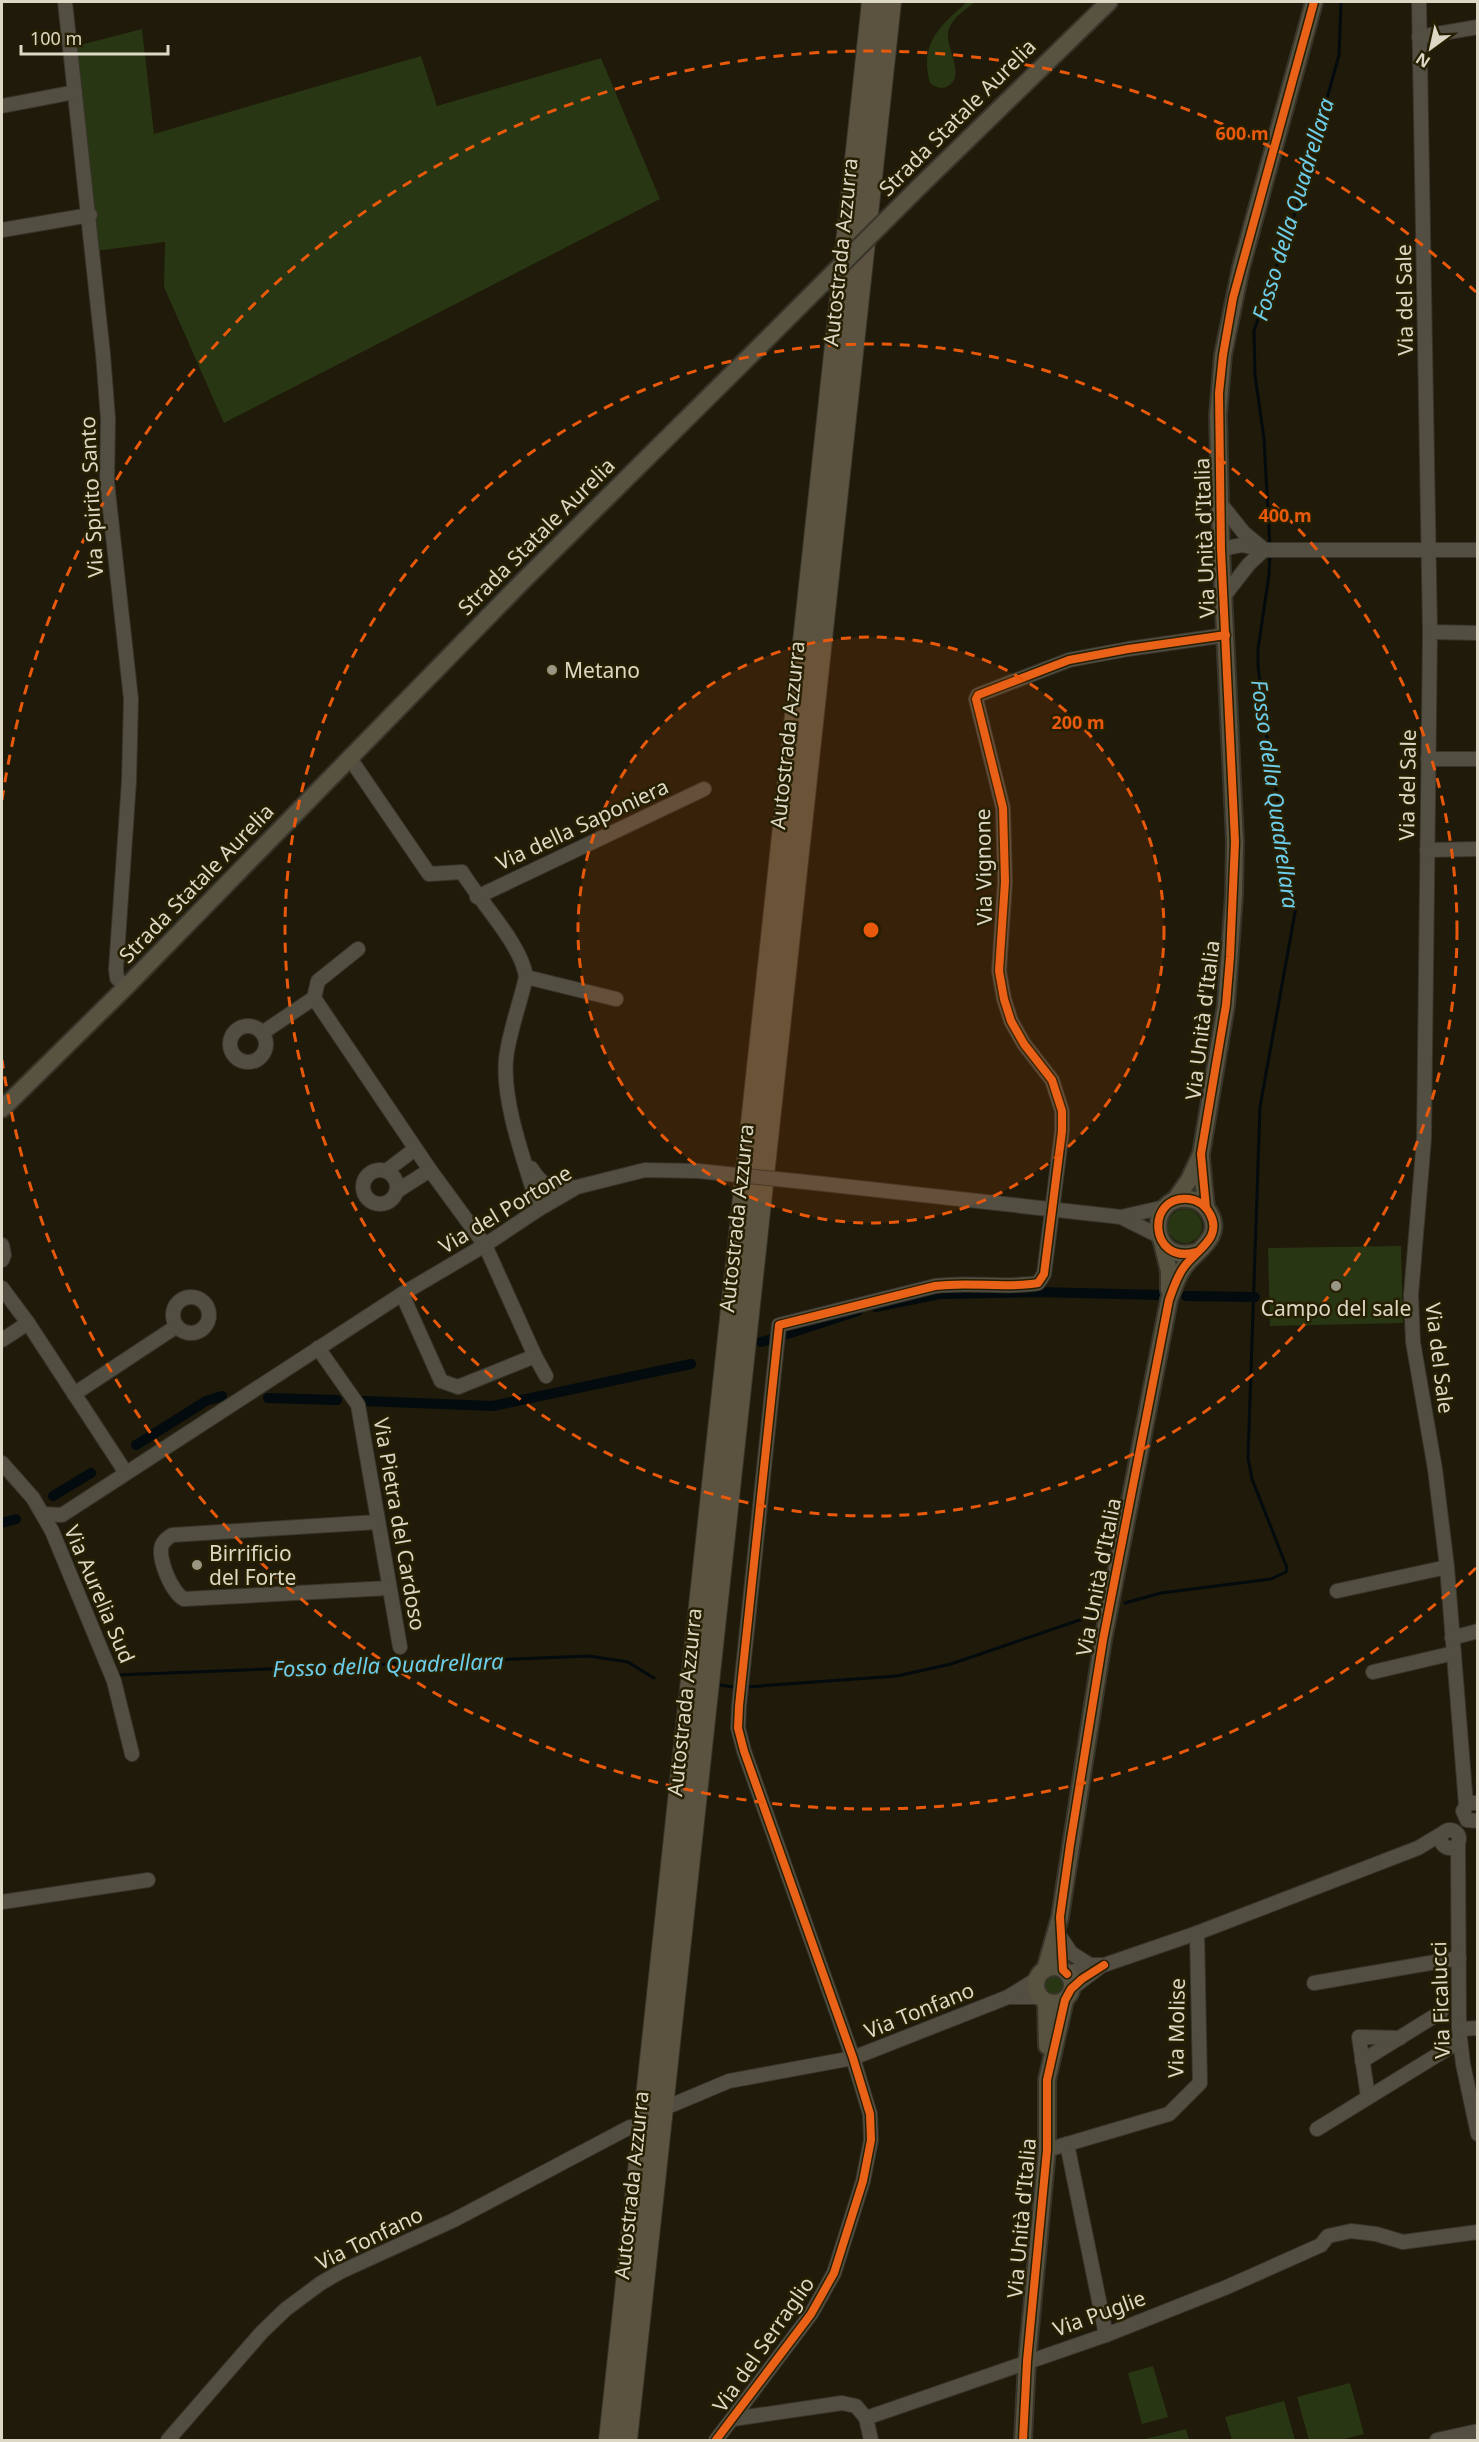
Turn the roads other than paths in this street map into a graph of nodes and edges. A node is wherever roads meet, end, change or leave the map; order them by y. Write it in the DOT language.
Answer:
graph roads {
  1 [pos="65,2"];
  2 [pos="872,2"];
  3 [pos="891,2"];
  4 [pos="1109,2"];
  5 [pos="1314,2"];
  6 [pos="1419,2"];
  7 [pos="1478,27"];
  8 [pos="1419,37"];
  9 [pos="75,92"];
  10 [pos="2,106"];
  11 [pos="90,216"];
  12 [pos="2,230"];
  13 [pos="1220,503"];
  14 [pos="1221,549"];
  15 [pos="1430,549"];
  16 [pos="1264,550"];
  17 [pos="1478,550"];
  18 [pos="1224,596"];
  19 [pos="1430,632"];
  20 [pos="1478,633"];
  21 [pos="1226,635"];
  22 [pos="350,757"];
  23 [pos="1428,759"];
  24 [pos="1478,759"];
  25 [pos="704,789"];
  26 [pos="1478,849"];
  27 [pos="1427,850"];
  28 [pos="477,897"];
  29 [pos="358,949"];
  30 [pos="526,977"];
  31 [pos="126,987"];
  32 [pos="314,998"];
  33 [pos="616,999"];
  34 [pos="262,1033"];
  35 [pos="2,1109"];
  36 [pos="415,1149"];
  37 [pos="523,1154"];
  38 [pos="1201,1154"];
  39 [pos="430,1170"];
  40 [pos="386,1171"];
  41 [pos="577,1187"];
  42 [pos="397,1191"];
  43 [pos="1170,1203"];
  44 [pos="1206,1208"];
  45 [pos="539,1209"];
  46 [pos="1052,1210"];
  47 [pos="1120,1217"];
  48 [pos="1161,1239"];
  49 [pos="2,1245"];
  50 [pos="485,1245"];
  51 [pos="1196,1252"];
  52 [pos="2,1260"];
  53 [pos="2,1288"];
  54 [pos="402,1294"];
  55 [pos="1169,1300"];
  56 [pos="28,1323"];
  57 [pos="177,1326"];
  58 [pos="2,1340"];
  59 [pos="318,1348"];
  60 [pos="535,1356"];
  61 [pos="546,1376"];
  62 [pos="74,1394"];
  63 [pos="2,1463"];
  64 [pos="126,1473"];
  65 [pos="43,1514"];
  66 [pos="378,1522"];
  67 [pos="1447,1567"];
  68 [pos="389,1588"];
  69 [pos="1337,1591"];
  70 [pos="1478,1631"];
  71 [pos="1452,1638"];
  72 [pos="400,1647"];
  73 [pos="1454,1653"];
  74 [pos="1373,1672"];
  75 [pos="132,1754"];
  76 [pos="1472,1811"];
  77 [pos="1450,1840"];
  78 [pos="148,1880"];
  79 [pos="2,1902"];
  80 [pos="1060,1917"];
  81 [pos="1197,1933"];
  82 [pos="1061,1938"];
  83 [pos="1459,1958"];
  84 [pos="1097,1965"];
  85 [pos="1041,1974"];
  86 [pos="1067,1983"];
  87 [pos="1314,1983"];
  88 [pos="1008,1997"];
  89 [pos="1043,1999"];
  90 [pos="1441,2013"];
  91 [pos="1478,2028"];
  92 [pos="1460,2035"];
  93 [pos="1400,2038"];
  94 [pos="853,2058"];
  95 [pos="1362,2061"];
  96 [pos="1047,2080"];
  97 [pos="1368,2097"];
  98 [pos="672,2105"];
  99 [pos="630,2127"];
  100 [pos="1317,2129"];
  101 [pos="1478,2134"];
  102 [pos="1067,2144"];
  103 [pos="1047,2150"];
  104 [pos="1478,2232"];
  105 [pos="1106,2335"];
  106 [pos="1027,2361"];
  107 [pos="866,2418"];
  108 [pos="733,2419"];
  109 [pos="1478,2431"];
  110 [pos="168,2440"];
  111 [pos="609,2440"];
  112 [pos="627,2440"];
  113 [pos="716,2440"];
  114 [pos="871,2440"];
  115 [pos="1023,2440"];
  116 [pos="1437,2440"];
  1 -- 9 [label="street, Via Spirito Santo"];
  2 -- 111 [label="highway, Autostrada Azzurra"];
  3 -- 112 [label="highway, Autostrada Azzurra"];
  4 -- 22 [label="main road, Strada Statale Aurelia, bridge"];
  5 -- 13 [label="main road, Via Unità d'Italia"];
  6 -- 8 [label="street, Via del Sale"];
  7 -- 8 [label="street"];
  8 -- 15 [label="street, Via del Sale"];
  9 -- 10 [label="street"];
  9 -- 11 [label="street, Via Spirito Santo"];
  11 -- 12 [label="street"];
  11 -- 31 [label="street, Via Spirito Santo"];
  13 -- 14 [label="main road, Via Unità d'Italia"];
  13 -- 16 [label="street"];
  14 -- 16 [label="street"];
  14 -- 18 [label="main road, Via Unità d'Italia"];
  15 -- 16 [label="street"];
  15 -- 17 [label="street"];
  15 -- 19 [label="street, Via del Sale"];
  16 -- 18 [label="street"];
  18 -- 21 [label="main road, Via Unità d'Italia"];
  19 -- 20 [label="street"];
  19 -- 23 [label="street, Via del Sale"];
  21 -- 38 [label="main road, Via Unità d'Italia"];
  21 -- 46 [label="street, Via Vignone"];
  22 -- 28 [label="street"];
  22 -- 31 [label="main road, Strada Statale Aurelia"];
  23 -- 24 [label="street"];
  23 -- 27 [label="street, Via del Sale"];
  25 -- 28 [label="street, Via della Saponiera"];
  26 -- 27 [label="street"];
  27 -- 67 [label="street, Via del Sale"];
  28 -- 30 [label="street"];
  29 -- 32 [label="street"];
  30 -- 33 [label="street"];
  30 -- 37 [label="street"];
  31 -- 35 [label="main road, Strada Statale Aurelia"];
  32 -- 34 [label="street"];
  32 -- 36 [label="street"];
  36 -- 39 [label="street"];
  36 -- 40 [label="street"];
  37 -- 41 [label="street"];
  37 -- 45 [label="street"];
  38 -- 43 [label="main road, Via Unità d'Italia"];
  38 -- 44 [label="main road"];
  39 -- 42 [label="street"];
  39 -- 50 [label="street"];
  40 -- 42 [label="street"];
  40 -- 42 [label="street"];
  41 -- 45 [label="street, Via del Portone"];
  41 -- 46 [label="street, Via del Portone, bridge"];
  43 -- 44 [label="main road"];
  43 -- 47 [label="street"];
  43 -- 48 [label="main road"];
  44 -- 51 [label="main road"];
  45 -- 50 [label="street, Via del Portone"];
  46 -- 47 [label="street, Via del Portone"];
  46 -- 94 [label="street, Via del Serraglio"];
  47 -- 48 [label="street, Via del Portone"];
  48 -- 51 [label="main road"];
  48 -- 55 [label="main road"];
  49 -- 52 [label="street"];
  50 -- 54 [label="street, Via del Portone"];
  50 -- 60 [label="street"];
  51 -- 55 [label="main road, Via Unità d'Italia"];
  53 -- 56 [label="street"];
  54 -- 59 [label="street, Via del Portone"];
  54 -- 60 [label="street"];
  55 -- 80 [label="main road, Via Unità d'Italia"];
  56 -- 58 [label="street"];
  56 -- 62 [label="street"];
  57 -- 62 [label="street"];
  59 -- 64 [label="street, Via del Portone"];
  59 -- 66 [label="street, Via Pietra del Cardoso"];
  60 -- 61 [label="street"];
  62 -- 64 [label="street"];
  63 -- 65 [label="street, Via Aurelia Sud"];
  64 -- 65 [label="street, Via del Portone"];
  65 -- 75 [label="street, Via Aurelia Sud"];
  66 -- 68 [label="street, Via Pietra del Cardoso"];
  66 -- 68 [label="street"];
  67 -- 69 [label="street"];
  67 -- 71 [label="street, Via del Sale"];
  68 -- 72 [label="street, Via Pietra del Cardoso"];
  70 -- 71 [label="street"];
  71 -- 73 [label="street, Via del Sale"];
  73 -- 74 [label="street"];
  73 -- 76 [label="street, Via del Sale"];
  76 -- 77 [label="street"];
  77 -- 81 [label="street"];
  77 -- 83 [label="street, Via Ficalucci"];
  78 -- 79 [label="street"];
  80 -- 82 [label="main road, Via Unità d'Italia"];
  80 -- 85 [label="main road"];
  81 -- 84 [label="street"];
  81 -- 102 [label="street, Via Molise"];
  82 -- 84 [label="street"];
  82 -- 86 [label="main road, Via Unità d'Italia"];
  83 -- 87 [label="street"];
  83 -- 92 [label="street, Via Ficalucci"];
  84 -- 86 [label="street"];
  85 -- 86 [label="main road"];
  85 -- 88 [label="street"];
  85 -- 89 [label="main road"];
  86 -- 89 [label="main road"];
  86 -- 96 [label="main road, Via Unità d'Italia"];
  88 -- 89 [label="street"];
  88 -- 94 [label="street, Via Tonfano"];
  89 -- 96 [label="main road"];
  90 -- 93 [label="street"];
  91 -- 92 [label="street"];
  92 -- 97 [label="street"];
  92 -- 101 [label="street, Via Ficalucci"];
  93 -- 95 [label="street"];
  93 -- 95 [label="street"];
  94 -- 98 [label="street, Via Tonfano"];
  94 -- 108 [label="street, Via del Serraglio"];
  95 -- 97 [label="street"];
  96 -- 103 [label="main road, Via Unità d'Italia"];
  97 -- 100 [label="street"];
  99 -- 110 [label="street, Via Tonfano"];
  102 -- 103 [label="street, Via Molise"];
  102 -- 105 [label="street"];
  103 -- 106 [label="main road, Via Unità d'Italia"];
  104 -- 105 [label="street, Via Puglie"];
  105 -- 106 [label="street, Via Puglie"];
  106 -- 107 [label="street, Via Puglie"];
  106 -- 115 [label="main road, Via Unità d'Italia"];
  107 -- 108 [label="street"];
  107 -- 114 [label="street"];
  108 -- 113 [label="street, Via del Serraglio"];
  109 -- 116 [label="street"];
}
